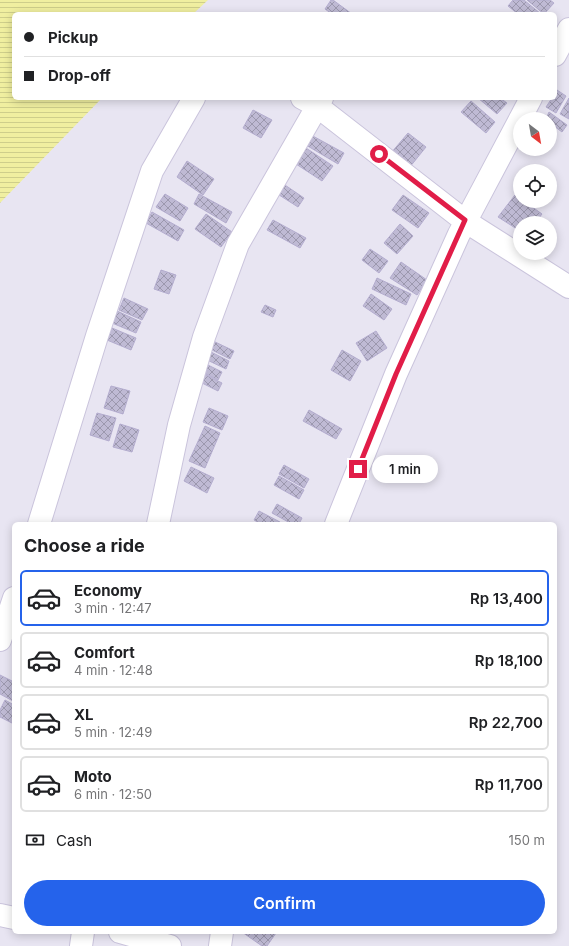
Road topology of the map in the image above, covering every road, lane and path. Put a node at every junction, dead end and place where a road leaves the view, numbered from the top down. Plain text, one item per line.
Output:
1 (569, 29) edge
2 (557, 51) edge
3 (193, 100) edge
4 (531, 100) edge
5 (313, 101) edge
6 (524, 112) edge
7 (513, 132) edge
8 (465, 220) junction
9 (569, 286) edge
10 (40, 522) edge
11 (158, 522) edge
12 (337, 522) edge
13 (12, 604) edge
14 (0, 640) edge
15 (0, 915) edge
16 (12, 918) edge
17 (127, 934) edge
18 (222, 934) edge
19 (170, 946) edge
20 (220, 946) edge

1 - 2 street
3 - 10 street
4 - 6 street
5 - 8 street
5 - 11 street
7 - 8 street
8 - 9 street
8 - 12 street
13 - 14 street
15 - 16 street
17 - 19 street
18 - 20 street

